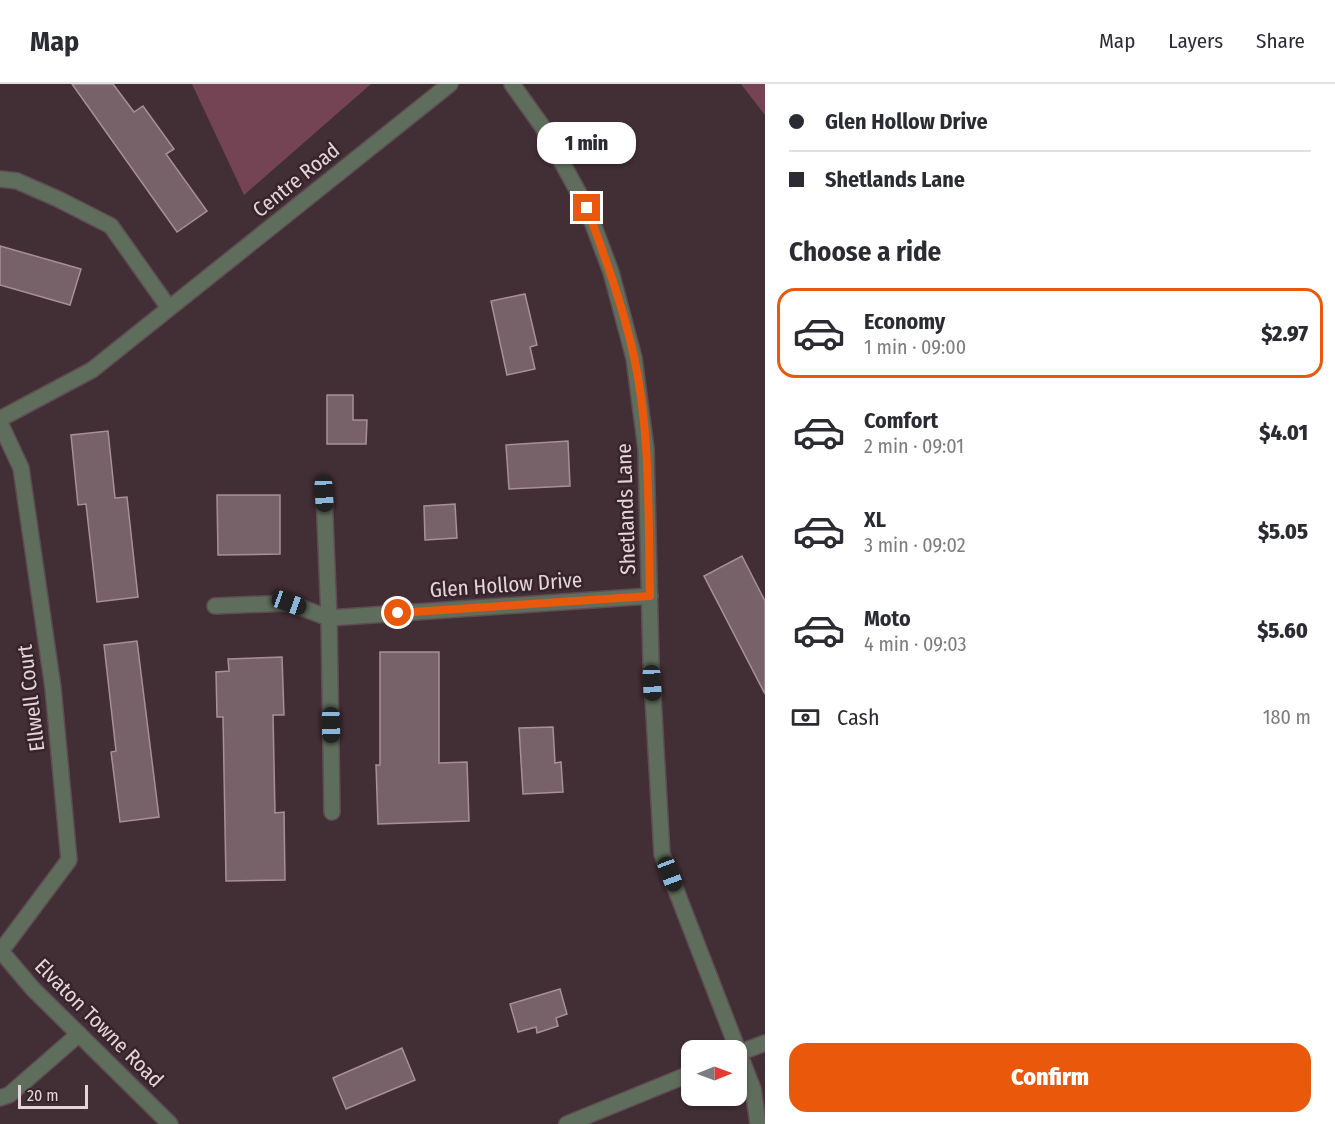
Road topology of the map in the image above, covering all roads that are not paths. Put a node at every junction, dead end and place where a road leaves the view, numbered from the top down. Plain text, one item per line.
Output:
1 (450, 84) edge
2 (512, 84) edge
3 (0, 179) edge
4 (169, 308) junction
5 (0, 419) edge
6 (0, 423) edge
7 (324, 494) dead end
8 (650, 596) junction
9 (215, 606) dead end
10 (329, 618) junction
11 (332, 812) dead end
12 (0, 951) edge
13 (79, 1034) junction
14 (733, 1040) edge
15 (765, 1043) edge
16 (747, 1050) edge
17 (747, 1075) edge
18 (681, 1077) edge
19 (0, 1098) edge
20 (170, 1124) edge
21 (567, 1124) edge
22 (758, 1124) edge

1 - 4 street, Centre Road
2 - 8 street, Shetlands Lane
3 - 4 street
4 - 5 street, Centre Road
6 - 12 street, Ellwell Court
7 - 10 street
8 - 10 street, Glen Hollow Drive
8 - 14 street, Shetlands Lane
9 - 10 street
10 - 11 street
12 - 13 street, Elvaton Towne Road
13 - 19 street
13 - 20 street, Elvaton Towne Road
15 - 16 street
17 - 22 street, Shetlands Lane
18 - 21 street

